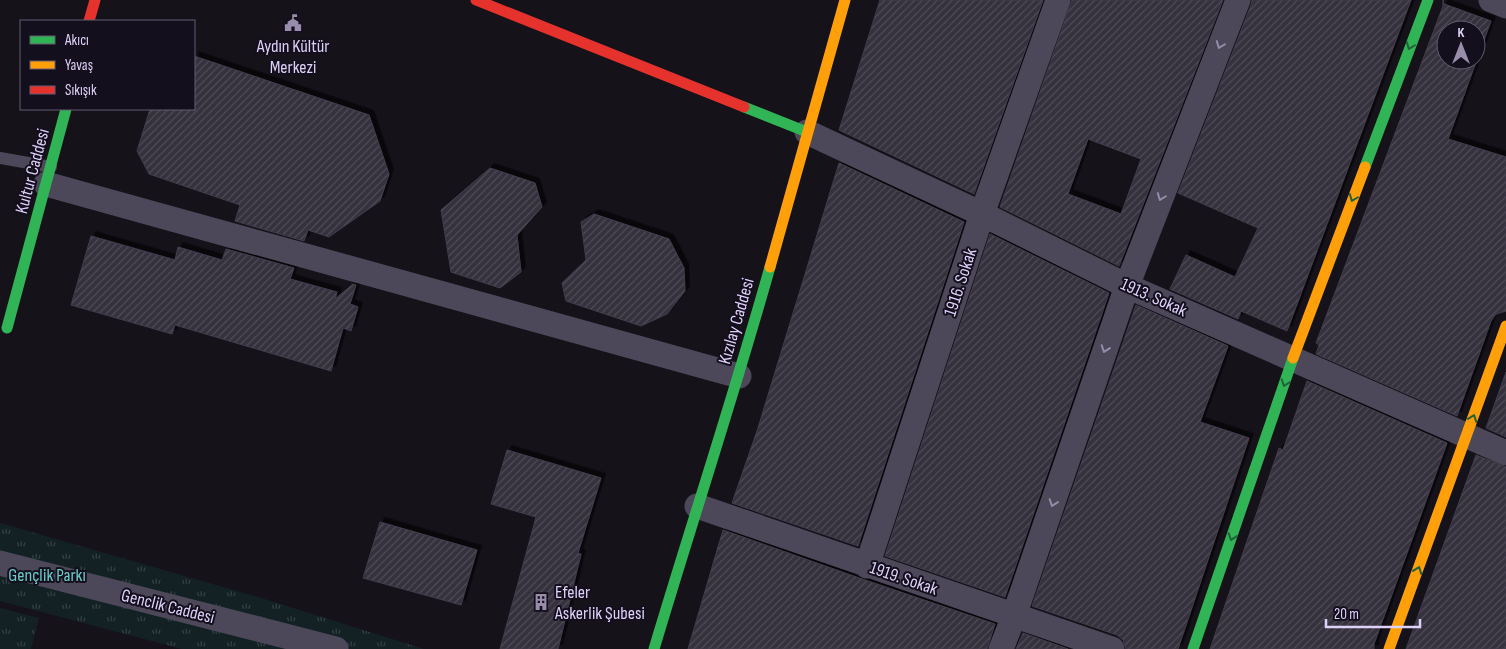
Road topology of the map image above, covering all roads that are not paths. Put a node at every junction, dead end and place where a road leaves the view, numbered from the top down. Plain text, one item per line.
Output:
1 (95, 0) edge
2 (476, 0) edge
3 (845, 0) edge
4 (1058, 0) edge
5 (1238, 0) edge
6 (1428, 0) edge
7 (1491, 0) edge
8 (1506, 6) edge
9 (90, 20) edge
10 (66, 110) edge
11 (806, 132) junction
12 (0, 158) edge
13 (49, 175) junction
14 (982, 214) junction
15 (1127, 286) junction
16 (1506, 326) edge
17 (7, 328) dead end
18 (1293, 359) junction
19 (739, 376) junction
20 (1467, 436) junction
21 (1506, 453) edge
22 (697, 506) junction
23 (0, 563) edge
24 (867, 566) junction
25 (1014, 616) junction
26 (336, 649) edge
27 (654, 649) edge
28 (1001, 649) edge
29 (1112, 649) edge
30 (1193, 649) edge
31 (1389, 649) edge

1 - 9 street
2 - 11 street
3 - 11 street, Kızılay Caddesi
4 - 14 street, 1916. Sokak
5 -> 15 street
6 -> 18 street
7 - 8 street
10 - 13 street, Kultur Caddesi
11 - 14 street, 1913. Sokak
11 - 19 street, Kızılay Caddesi
12 - 13 lane
13 - 17 street, Kultur Caddesi
13 - 19 street
14 - 15 street, 1913. Sokak
14 - 24 street, 1916. Sokak
15 - 18 street, 1913. Sokak
15 -> 25 street
20 -> 16 street
18 - 20 street, 1913. Sokak
18 -> 30 street
19 - 22 street, Kızılay Caddesi
20 - 21 street, 1913. Sokak
31 -> 20 street
22 - 24 street, 1919. Sokak
22 - 27 street, Kızılay Caddesi
23 - 26 street, Genclik Caddesi
24 - 25 street, 1919. Sokak
25 - 28 street
25 - 29 street, 1919. Sokak

